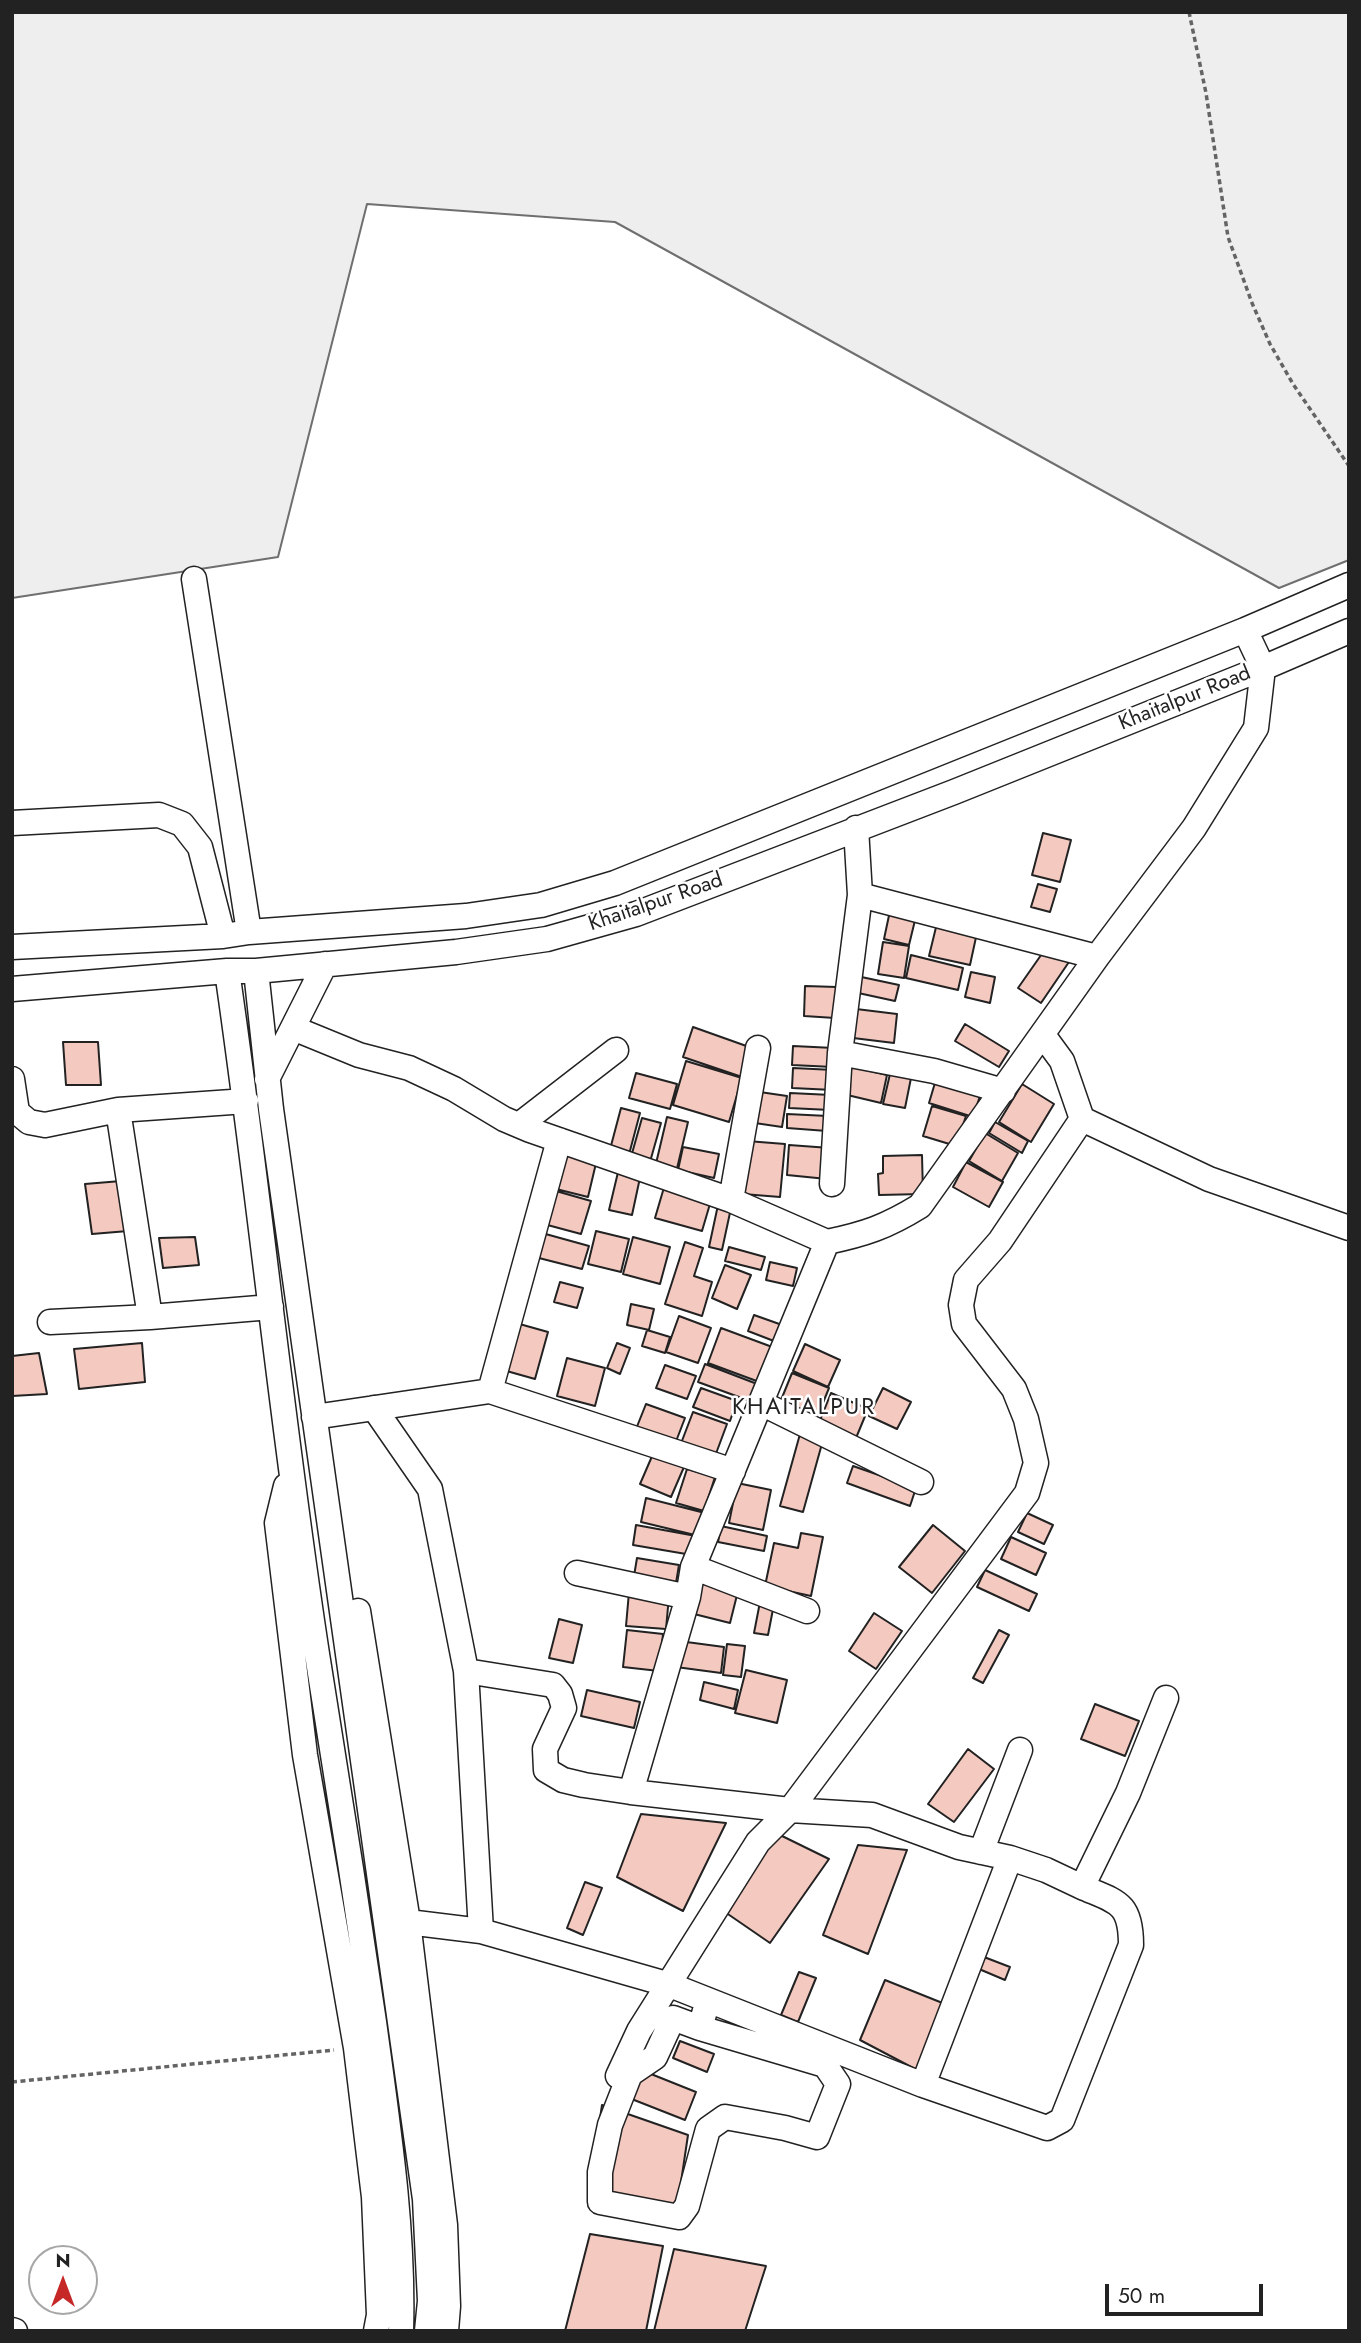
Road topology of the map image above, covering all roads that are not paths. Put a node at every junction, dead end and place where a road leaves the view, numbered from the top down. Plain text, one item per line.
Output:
1 (194, 579) dead end
2 (1349, 585) edge
3 (1245, 630) junction
4 (1349, 631) edge
5 (1263, 668) junction
6 (12, 823) edge
7 (856, 828) junction
8 (860, 895) junction
9 (249, 932) junction
10 (223, 936) junction
11 (12, 947) edge
12 (1097, 957) junction
13 (325, 964) junction
14 (227, 971) junction
15 (256, 971) junction
16 (12, 989) edge
17 (293, 1028) junction
18 (1043, 1035) junction
19 (758, 1048) dead end
20 (616, 1050) dead end
21 (840, 1053) junction
22 (12, 1079) edge
23 (267, 1079) junction
24 (1003, 1091) junction
25 (246, 1101) junction
26 (118, 1110) junction
27 (1082, 1119) junction
28 (519, 1125) junction
29 (559, 1140) junction
30 (832, 1184) dead end
31 (731, 1200) junction
32 (1349, 1228) edge
33 (827, 1242) junction
34 (271, 1307) junction
35 (150, 1317) junction
36 (50, 1322) dead end
37 (489, 1391) junction
38 (761, 1403) junction
39 (374, 1408) junction
40 (314, 1417) junction
41 (290, 1467) junction
42 (733, 1471) junction
43 (921, 1482) dead end
44 (693, 1567) junction
45 (577, 1573) dead end
46 (688, 1597) junction
47 (807, 1611) dead end
48 (466, 1671) junction
49 (1166, 1698) dead end
50 (1020, 1750) dead end
51 (631, 1793) junction
52 (790, 1810) junction
53 (981, 1852) junction
54 (1010, 1858) junction
55 (1082, 1887) junction
56 (408, 1922) junction
57 (481, 1931) junction
58 (670, 1985) junction
59 (708, 2000) junction
60 (700, 2028) junction
61 (618, 2076) dead end
62 (923, 2085) junction
63 (376, 2331) edge
64 (401, 2331) edge
65 (427, 2331) edge
66 (446, 2331) edge

1 - 9 street
2 - 3 street, Khaitalpur Road
3 - 5 street
3 - 9 street, Khaitalpur Road
4 - 5 street, Khaitalpur Road
5 - 7 street, Khaitalpur Road
5 - 12 street
6 - 10 street
7 - 8 street
7 - 13 street, Khaitalpur Road
8 - 12 street
8 - 21 street
9 - 10 street, Khaitalpur Road
10 - 11 street, Khaitalpur Road
12 - 18 street
13 - 15 street, Khaitalpur Road
13 - 17 street
14 - 15 street, Khaitalpur Road
14 - 16 street, Khaitalpur Road
14 - 25 street
15 - 23 street
17 - 23 street
17 - 28 street
18 - 24 street
18 - 27 street
19 - 31 street
20 - 28 street
21 - 24 street
21 - 30 street
22 - 26 street
23 - 40 street
24 - 33 street
25 - 26 street
25 - 34 street
26 - 35 street
27 - 32 street
27 - 52 street
28 - 29 street
29 - 31 street
29 - 37 street
31 - 33 street
33 - 38 street
34 - 35 street
34 - 41 street
35 - 36 street
37 - 39 street
37 - 42 street
38 - 42 street
38 - 43 street
39 - 40 street
39 - 48 street
40 - 56 street
40 - 65 street
41 - 63 street
41 - 64 street
42 - 44 street
44 - 46 street
44 - 47 street
45 - 46 street
46 - 51 street
48 - 51 street
48 - 57 street
49 - 55 street
50 - 53 street
51 - 52 street
52 - 53 street
52 - 58 street
53 - 54 street
54 - 55 street
54 - 62 street
55 - 62 street
56 - 57 street
56 - 66 street
57 - 58 street
58 - 59 street
58 - 61 street
59 - 60 street
59 - 62 street
60 - 60 street

